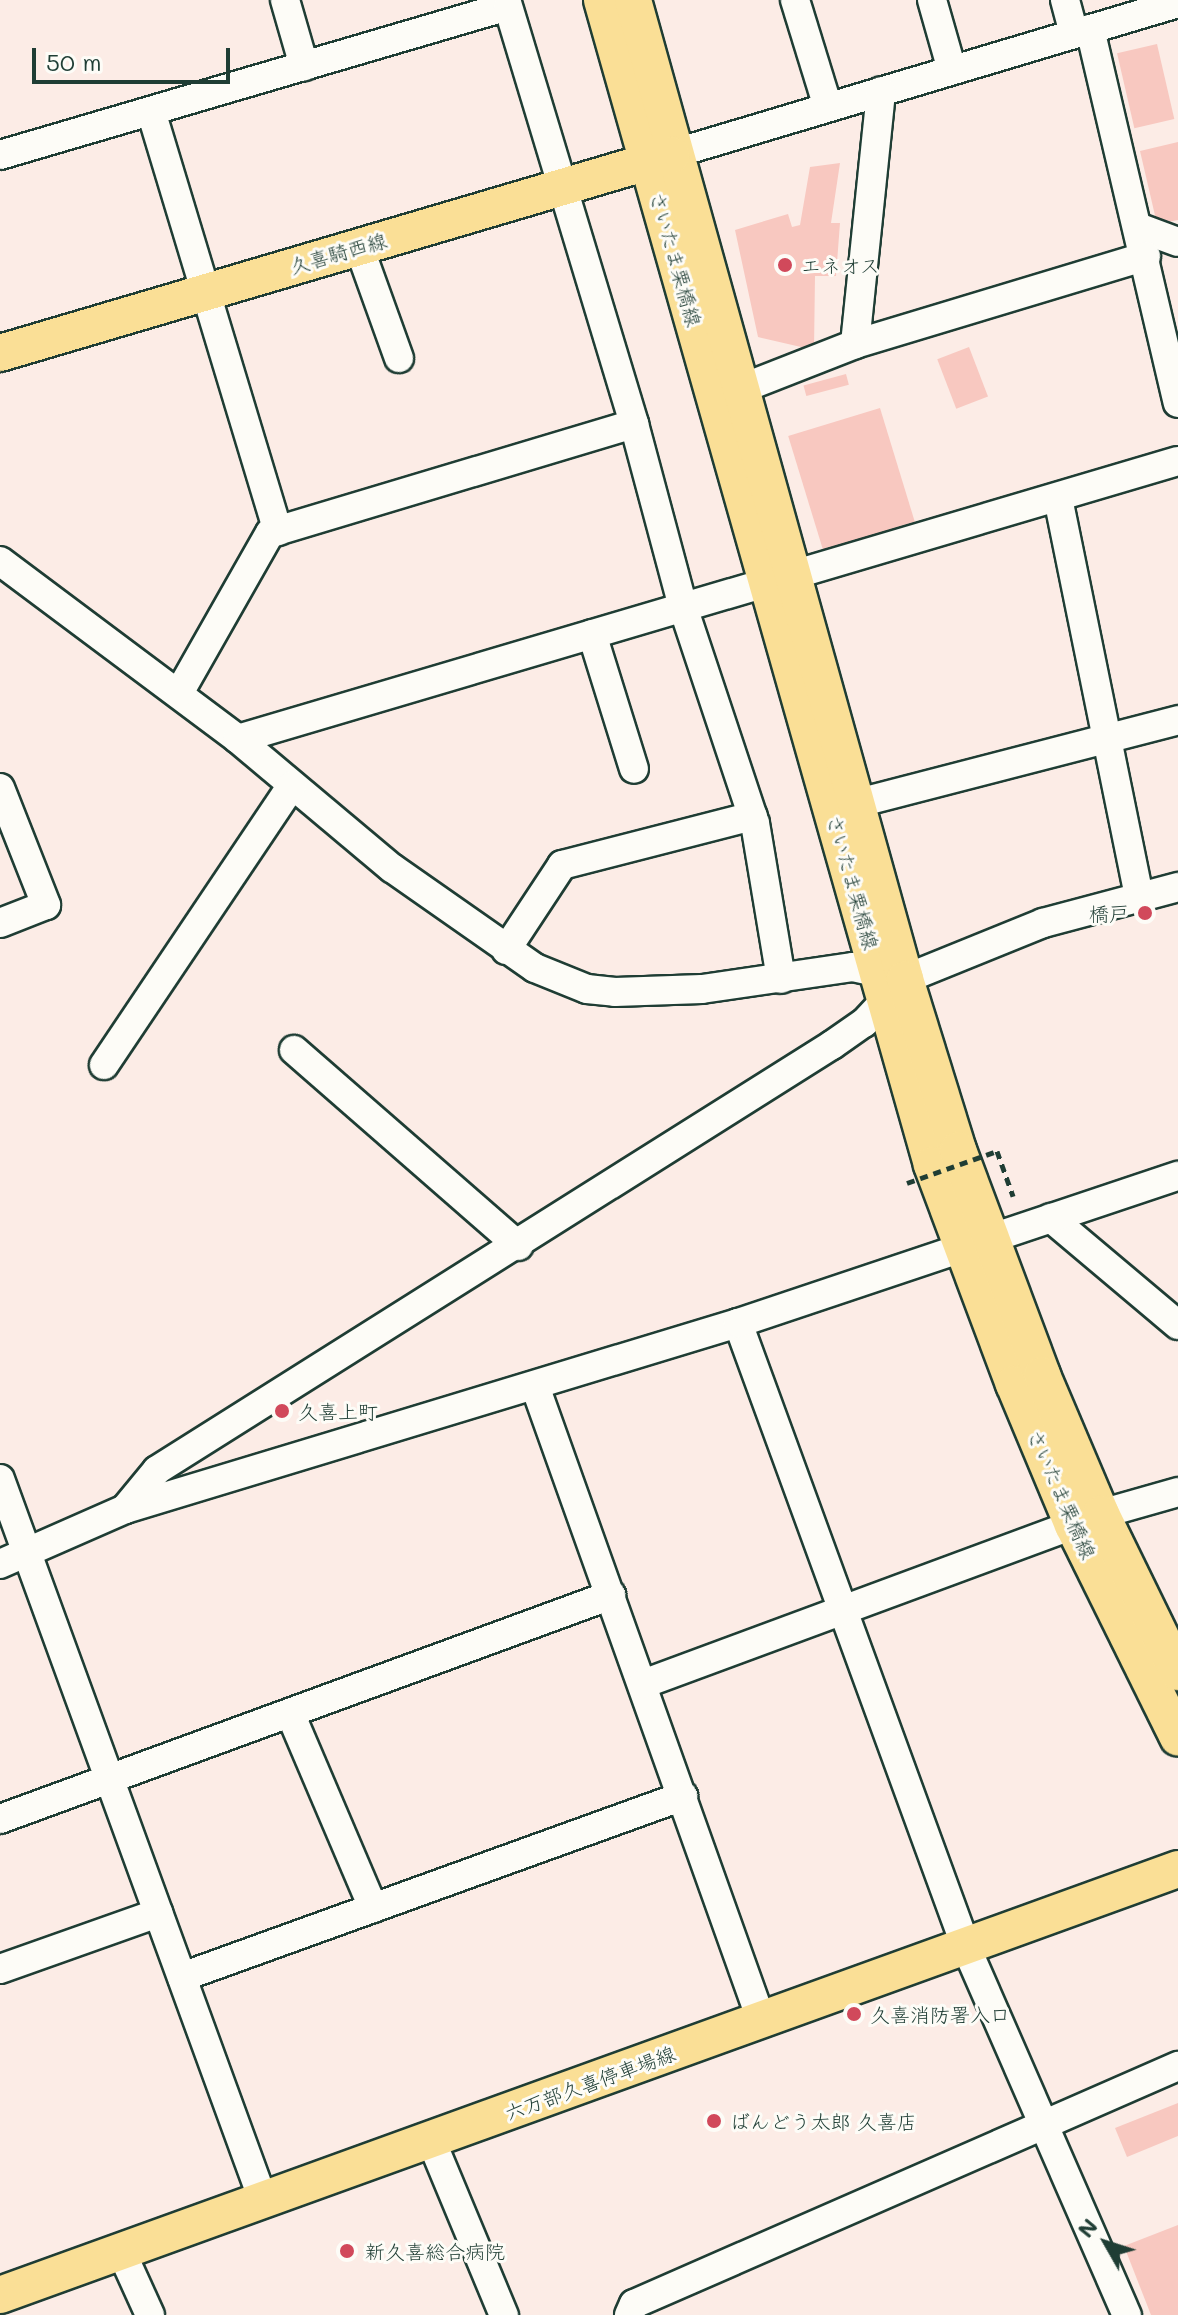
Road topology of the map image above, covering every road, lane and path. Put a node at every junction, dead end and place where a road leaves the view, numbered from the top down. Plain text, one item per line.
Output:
1 (285, 0) edge
2 (602, 0) edge
3 (633, 0) edge
4 (795, 0) edge
5 (932, 0) edge
6 (1065, 0) edge
7 (1178, 3) edge
8 (1082, 32) junction
9 (304, 66) junction
10 (952, 70) junction
11 (881, 91) junction
12 (828, 107) junction
13 (151, 111) junction
14 (0, 155) edge
15 (662, 158) junction
16 (559, 189) junction
17 (1140, 228) junction
18 (1178, 242) edge
19 (359, 247) junction
20 (1146, 256) junction
21 (206, 292) junction
22 (855, 344) junction
23 (0, 353) edge
24 (399, 358) dead end
25 (743, 388) junction
26 (1178, 403) edge
27 (634, 424) junction
28 (1178, 461) edge
29 (1058, 498) junction
30 (278, 531) junction
31 (0, 561) edge
32 (782, 580) junction
33 (683, 607) junction
34 (592, 634) junction
35 (179, 693) junction
36 (1178, 720) edge
37 (238, 739) junction
38 (1104, 739) junction
39 (634, 769) dead end
40 (292, 785) junction
41 (0, 788) edge
42 (858, 803) junction
43 (753, 816) junction
44 (1178, 887) edge
45 (1139, 897) junction
46 (0, 923) edge
47 (506, 950) junction
48 (781, 979) junction
49 (890, 985) junction
50 (294, 1050) dead end
51 (104, 1065) dead end
52 (1178, 1176) edge
53 (907, 1183) dead end
54 (1013, 1196) dead end
55 (1051, 1218) junction
56 (975, 1242) junction
57 (519, 1246) junction
58 (738, 1323) junction
59 (1178, 1325) edge
60 (535, 1386) junction
61 (0, 1479) edge
62 (1178, 1492) edge
63 (125, 1509) junction
64 (1087, 1520) junction
65 (25, 1549) junction
66 (0, 1564) edge
67 (611, 1595) junction
68 (843, 1610) junction
69 (1178, 1672) edge
70 (643, 1684) junction
71 (290, 1713) junction
72 (1178, 1737) edge
73 (110, 1780) junction
74 (683, 1796) junction
75 (0, 1819) edge
76 (1178, 1869) edge
77 (373, 1908) junction
78 (158, 1913) junction
79 (966, 1947) junction
80 (0, 1969) edge
81 (182, 1977) junction
82 (762, 2022) junction
83 (1178, 2066) edge
84 (1042, 2126) junction
85 (431, 2140) junction
86 (263, 2200) junction
87 (121, 2251) junction
88 (0, 2295) edge
89 (150, 2315) edge
90 (504, 2315) edge
91 (629, 2315) edge
92 (1127, 2315) edge

1 - 9 street
2 - 15 main road, さいたま栗橋線
3 - 15 main road, さいたま栗橋線
4 - 12 street
5 - 10 street
6 - 8 street
7 - 8 street
8 - 10 street
8 - 17 street
9 - 13 street
9 - 16 street
10 - 11 street
11 - 12 street
11 - 22 street
12 - 15 street
13 - 14 street
13 - 21 street
15 - 16 main road, 久喜騎西線
15 - 25 main road, さいたま栗橋線
15 - 32 main road, さいたま栗橋線
16 - 19 main road, 久喜騎西線
16 - 27 street
17 - 18 street
17 - 20 street
19 - 21 main road, 久喜騎西線
19 - 24 street
20 - 22 street
20 - 26 street
21 - 23 main road, 久喜騎西線
21 - 30 street
22 - 25 street
25 - 32 main road, さいたま栗橋線
27 - 30 street
27 - 33 street
28 - 29 street
29 - 32 street
29 - 38 street
30 - 35 street
31 - 35 street
32 - 33 street
32 - 42 main road, さいたま栗橋線
32 - 49 main road, さいたま栗橋線
33 - 34 street
33 - 43 street
34 - 37 street
34 - 39 street
35 - 37 street
36 - 38 street
37 - 40 street
38 - 42 street
38 - 45 street
40 - 47 street
40 - 51 street
41 - 46 street
42 - 49 main road, さいたま栗橋線
43 - 47 street
43 - 48 street
44 - 45 street
45 - 49 street
47 - 48 street
48 - 49 street
49 - 56 main road, さいたま栗橋線
49 - 57 street
50 - 57 street
52 - 55 street
53 - 54 path, bridge
55 - 56 street
55 - 59 street
56 - 58 street
56 - 64 main road, さいたま栗橋線
57 - 63 street
58 - 60 street
58 - 68 street
60 - 63 street
60 - 67 street
61 - 65 street
62 - 64 street
63 - 65 street
64 - 68 street
64 - 69 main road, さいたま栗橋線
64 - 72 main road, さいたま栗橋線
65 - 66 street
65 - 73 street
67 - 70 street
67 - 71 street
68 - 70 street
68 - 79 street
70 - 74 street
71 - 73 street
71 - 77 street
73 - 75 street
73 - 78 street
74 - 77 street
74 - 82 street
76 - 79 main road, 六万部久喜停車場線
77 - 81 street
78 - 80 street
78 - 81 street
79 - 82 main road, 六万部久喜停車場線
79 - 84 street
81 - 86 street
82 - 85 main road, 六万部久喜停車場線
83 - 84 street
84 - 91 street
84 - 92 street
85 - 86 main road, 六万部久喜停車場線
85 - 90 street
86 - 87 main road, 六万部久喜停車場線
87 - 88 main road, 六万部久喜停車場線
87 - 89 street

